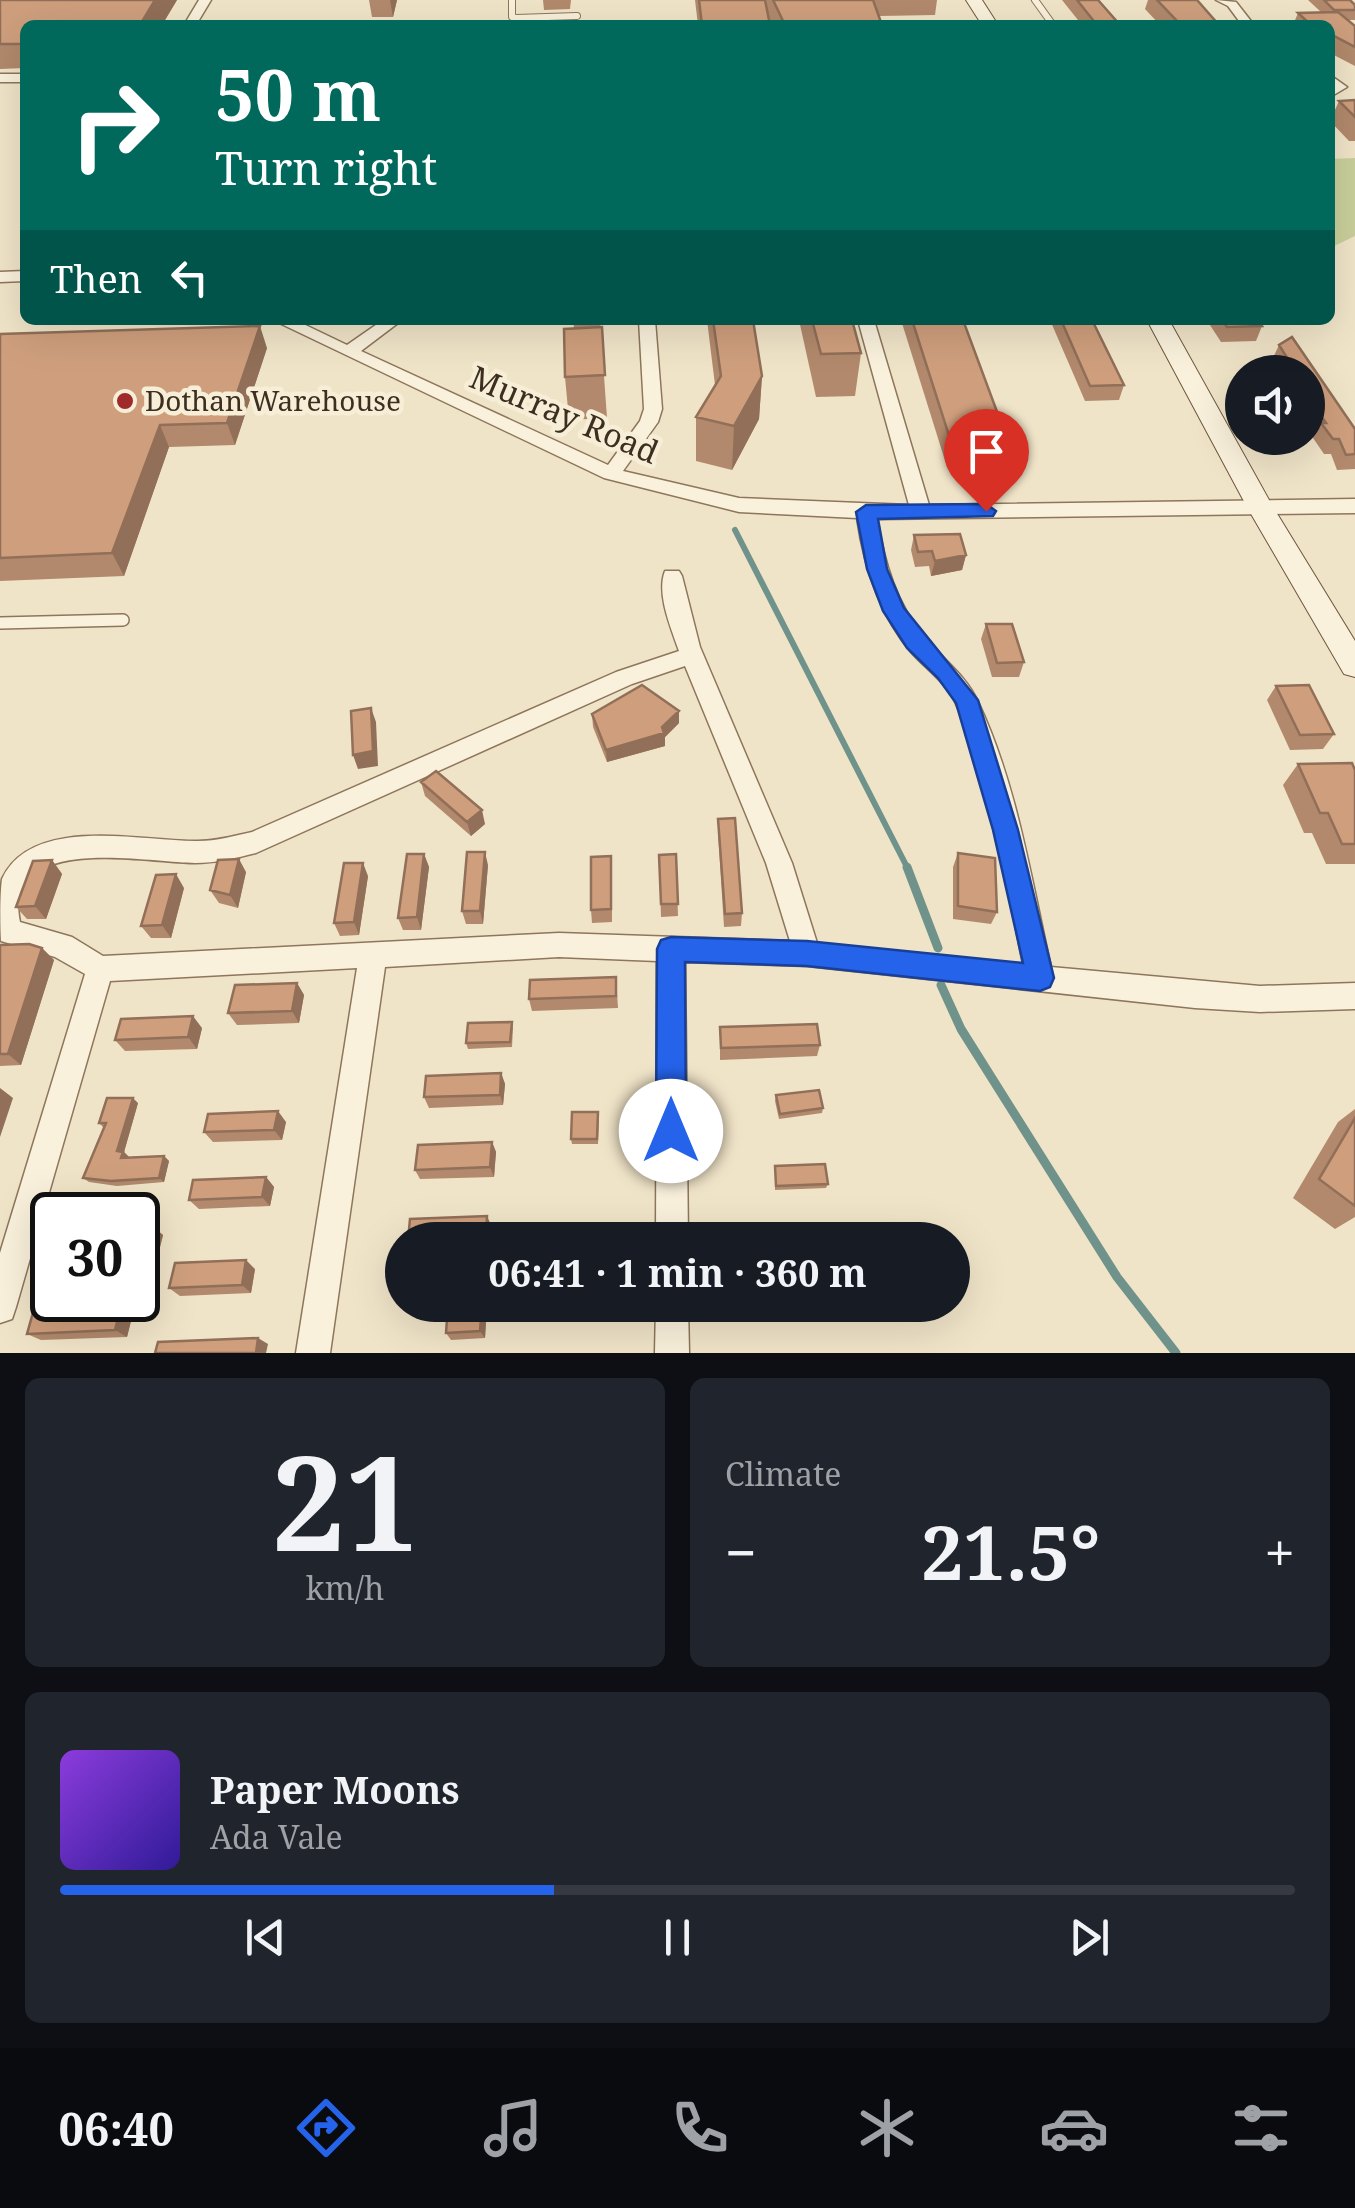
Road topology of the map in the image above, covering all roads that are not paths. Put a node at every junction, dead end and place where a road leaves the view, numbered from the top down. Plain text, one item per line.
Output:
1 (512, 0) edge
2 (578, 16) dead end
3 (291, 325) edge
4 (387, 325) edge
5 (647, 325) edge
6 (867, 325) edge
7 (1161, 325) edge
8 (348, 352) junction
9 (611, 474) junction
10 (1355, 506) edge
11 (1260, 507) junction
12 (920, 511) junction
13 (866, 512) junction
14 (672, 576) dead end
15 (123, 620) dead end
16 (0, 623) edge
17 (692, 656) junction
18 (1355, 666) edge
19 (671, 949) junction
20 (373, 954) junction
21 (807, 954) junction
22 (100, 969) junction
23 (1040, 978) junction
24 (1355, 996) edge
25 (672, 1222) edge
26 (0, 1307) edge
27 (672, 1322) edge
28 (312, 1353) edge
29 (672, 1353) edge

1 - 2 lane
3 - 8 street, Murray Road
4 - 8 street
5 - 9 street
6 - 12 street
7 - 11 street
8 - 9 street, Murray Road
9 - 13 street, Murray Road
10 - 11 street, Murray Road
11 - 12 street, Murray Road
11 - 18 street
12 - 13 street, Murray Road
13 - 23 street
14 - 17 street
15 - 16 lane
17 - 21 street
17 - 22 street
19 - 20 street
19 - 21 street
19 - 25 street
20 - 22 street
20 - 28 street
21 - 23 street
22 - 26 street
23 - 24 street
27 - 29 street

